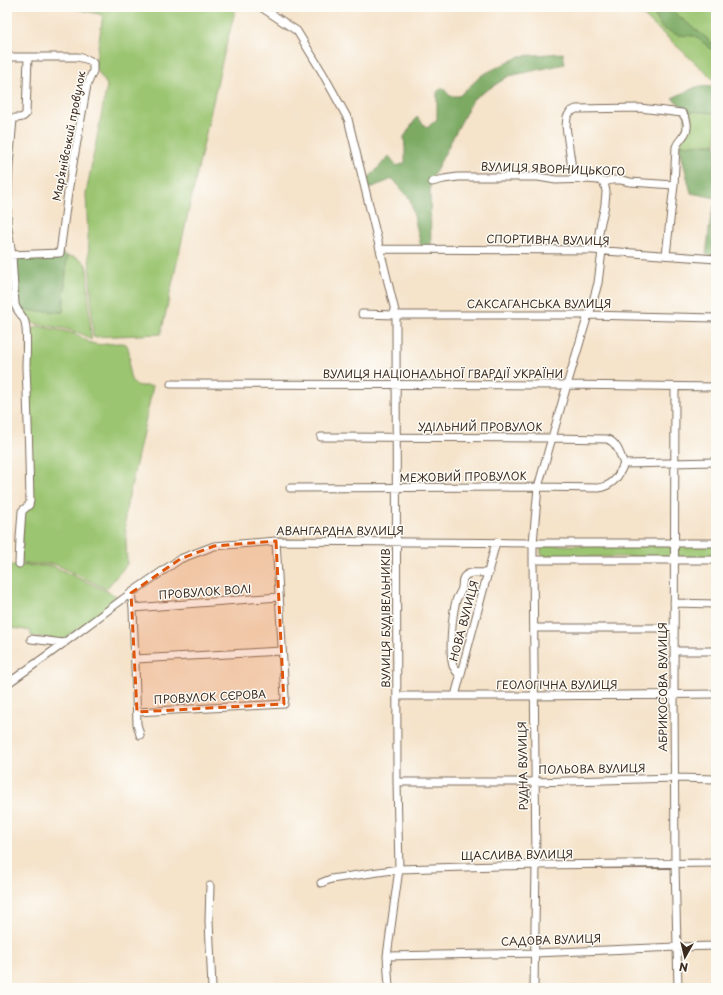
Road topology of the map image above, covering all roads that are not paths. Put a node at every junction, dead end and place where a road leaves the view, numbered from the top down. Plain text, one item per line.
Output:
1 (261, 7) edge
2 (28, 57) junction
3 (7, 58) edge
4 (8, 165) edge
5 (576, 179) junction
6 (432, 182) dead end
7 (604, 182) junction
8 (674, 184) junction
9 (380, 249) junction
10 (602, 251) junction
11 (9, 255) edge
12 (666, 255) junction
13 (716, 259) edge
14 (362, 314) dead end
15 (396, 315) junction
16 (588, 315) junction
17 (716, 318) edge
18 (171, 384) dead end
19 (397, 385) junction
20 (566, 385) junction
21 (675, 387) junction
22 (716, 387) edge
23 (321, 437) dead end
24 (396, 437) junction
25 (551, 438) junction
26 (716, 462) edge
27 (675, 463) junction
28 (624, 464) junction
29 (538, 487) junction
30 (290, 488) dead end
31 (397, 488) junction
32 (276, 541) junction
33 (397, 542) junction
34 (496, 542) junction
35 (533, 543) junction
36 (674, 543) junction
37 (716, 543) edge
38 (533, 560) junction
39 (674, 560) junction
40 (716, 560) edge
41 (19, 564) dead end
42 (489, 573) junction
43 (131, 593) junction
44 (279, 597) junction
45 (674, 603) junction
46 (716, 604) edge
47 (133, 608) junction
48 (534, 628) junction
49 (674, 628) junction
50 (31, 639) dead end
51 (64, 643) junction
52 (282, 650) junction
53 (674, 651) junction
54 (716, 651) edge
55 (135, 659) junction
56 (460, 676) junction
57 (7, 684) edge
58 (716, 694) edge
59 (674, 695) junction
60 (397, 696) junction
61 (455, 696) junction
62 (534, 696) junction
63 (137, 712) junction
64 (140, 735) dead end
65 (675, 778) junction
66 (716, 779) edge
67 (397, 782) junction
68 (534, 782) junction
69 (716, 863) edge
70 (675, 864) junction
71 (536, 865) junction
72 (399, 869) junction
73 (321, 883) dead end
74 (210, 886) dead end
75 (716, 946) edge
76 (677, 947) junction
77 (535, 952) junction
78 (387, 956) junction
79 (212, 988) edge
80 (389, 988) edge
81 (534, 988) edge
82 (678, 988) edge

1 - 9 street, ВУЛИЦЯ БУДІВЕЛЬНИКІВ
2 - 3 street, Марʼянівський провулок
2 - 4 street
2 - 11 street, Марʼянівський провулок
4 - 11 street
5 - 6 street, ВУЛИЦЯ ЯВОРНИЦЬКОГО
5 - 7 street, ВУЛИЦЯ ЯВОРНИЦЬКОГО
5 - 8 street
7 - 8 street, ВУЛИЦЯ ЯВОРНИЦЬКОГО
7 - 10 street, РУДНА ВУЛИЦЯ
8 - 12 street
9 - 10 street, СПОРТИВНА ВУЛИЦЯ
9 - 15 street, ВУЛИЦЯ БУДІВЕЛЬНИКІВ
10 - 12 street, СПОРТИВНА ВУЛИЦЯ
10 - 16 street, РУДНА ВУЛИЦЯ
11 - 41 street
12 - 13 street, СПОРТИВНА ВУЛИЦЯ
14 - 15 street, САКСАГАНСЬКА ВУЛИЦЯ
15 - 16 street, САКСАГАНСЬКА ВУЛИЦЯ
15 - 19 street, ВУЛИЦЯ БУДІВЕЛЬНИКІВ
16 - 17 street, САКСАГАНСЬКА ВУЛИЦЯ
16 - 20 street, РУДНА ВУЛИЦЯ
18 - 19 street, ВУЛИЦЯ НАЦІОНАЛЬНОЇ ГВАРДІЇ УКРАЇНИ
19 - 20 street, ВУЛИЦЯ НАЦІОНАЛЬНОЇ ГВАРДІЇ УКРАЇНИ
19 - 24 street, ВУЛИЦЯ БУДІВЕЛЬНИКІВ
20 - 21 street, ВУЛИЦЯ НАЦІОНАЛЬНОЇ ГВАРДІЇ УКРАЇНИ
20 - 25 street, РУДНА ВУЛИЦЯ
21 - 22 street, ВУЛИЦЯ НАЦІОНАЛЬНОЇ ГВАРДІЇ УКРАЇНИ
21 - 27 street, АБРИКОСОВА ВУЛИЦЯ
23 - 24 street, УДІЛЬНИЙ ПРОВУЛОК
24 - 25 street, УДІЛЬНИЙ ПРОВУЛОК
24 - 31 street, ВУЛИЦЯ БУДІВЕЛЬНИКІВ
25 - 28 street, УДІЛЬНИЙ ПРОВУЛОК
25 - 29 street, РУДНА ВУЛИЦЯ
26 - 27 street
27 - 28 street
27 - 36 street, АБРИКОСОВА ВУЛИЦЯ
28 - 29 street, МЕЖОВИЙ ПРОВУЛОК
29 - 31 street, МЕЖОВИЙ ПРОВУЛОК
29 - 35 street, РУДНА ВУЛИЦЯ
30 - 31 street, МЕЖОВИЙ ПРОВУЛОК
31 - 33 street, ВУЛИЦЯ БУДІВЕЛЬНИКІВ
32 - 33 street, АВАНГАРДНА ВУЛИЦЯ
32 - 43 street, АВАНГАРДНА ВУЛИЦЯ
32 - 44 street
33 - 34 street, АВАНГАРДНА ВУЛИЦЯ
33 - 60 street, ВУЛИЦЯ БУДІВЕЛЬНИКІВ
34 - 35 street, АВАНГАРДНА ВУЛИЦЯ
34 - 42 street, НОВА ВУЛИЦЯ
35 - 36 street, АВАНГАРДНА ВУЛИЦЯ
35 - 38 street, РУДНА ВУЛИЦЯ
36 - 37 street, АВАНГАРДНА ВУЛИЦЯ
36 - 39 street, АБРИКОСОВА ВУЛИЦЯ
38 - 39 street
38 - 48 street, РУДНА ВУЛИЦЯ
39 - 40 street
39 - 45 street, АБРИКОСОВА ВУЛИЦЯ
42 - 56 street, НОВА ВУЛИЦЯ
42 - 56 street, НОВА ВУЛИЦЯ
43 - 47 street
43 - 51 street, АВАНГАРДНА ВУЛИЦЯ
44 - 47 street, ПРОВУЛОК ВОЛІ
44 - 52 street
45 - 46 street
45 - 49 street, АБРИКОСОВА ВУЛИЦЯ
47 - 55 street
48 - 49 street
48 - 62 street, РУДНА ВУЛИЦЯ
49 - 53 street, АБРИКОСОВА ВУЛИЦЯ
50 - 51 street
51 - 57 street, АВАНГАРДНА ВУЛИЦЯ
52 - 55 street
52 - 63 street, ПРОВУЛОК СЄРОВА
53 - 54 street
53 - 59 street, АБРИКОСОВА ВУЛИЦЯ
55 - 63 street
56 - 61 street, НОВА ВУЛИЦЯ
58 - 59 street, ГЕОЛОГІЧНА ВУЛИЦЯ
59 - 62 street, ГЕОЛОГІЧНА ВУЛИЦЯ
59 - 65 street, АБРИКОСОВА ВУЛИЦЯ
60 - 61 street, ГЕОЛОГІЧНА ВУЛИЦЯ
60 - 67 street, ВУЛИЦЯ БУДІВЕЛЬНИКІВ
61 - 62 street, ГЕОЛОГІЧНА ВУЛИЦЯ
62 - 68 street, РУДНА ВУЛИЦЯ
63 - 64 street
65 - 66 street, ПОЛЬОВА ВУЛИЦЯ
65 - 68 street, ПОЛЬОВА ВУЛИЦЯ
65 - 70 street, АБРИКОСОВА ВУЛИЦЯ
67 - 68 street, ПОЛЬОВА ВУЛИЦЯ
67 - 72 street, ВУЛИЦЯ БУДІВЕЛЬНИКІВ
68 - 71 street, РУДНА ВУЛИЦЯ
69 - 70 street, ЩАСЛИВА ВУЛИЦЯ
70 - 71 street, ЩАСЛИВА ВУЛИЦЯ
70 - 76 street, АБРИКОСОВА ВУЛИЦЯ
71 - 72 street, ЩАСЛИВА ВУЛИЦЯ
71 - 77 street, РУДНА ВУЛИЦЯ
72 - 73 street, ЩАСЛИВА ВУЛИЦЯ
72 - 78 street, ВУЛИЦЯ БУДІВЕЛЬНИКІВ
74 - 79 street
75 - 76 street, САДОВА ВУЛИЦЯ
76 - 77 street, САДОВА ВУЛИЦЯ
76 - 82 street, АБРИКОСОВА ВУЛИЦЯ
77 - 78 street, САДОВА ВУЛИЦЯ
77 - 81 street, РУДНА ВУЛИЦЯ
78 - 80 street, ВУЛИЦЯ БУДІВЕЛЬНИКІВ

